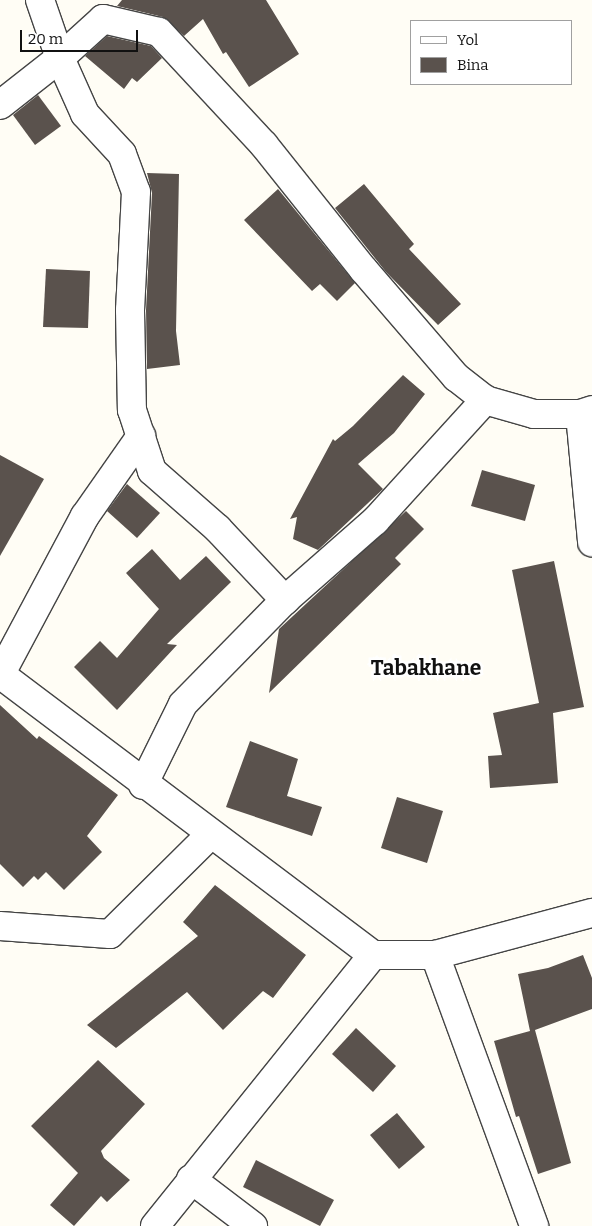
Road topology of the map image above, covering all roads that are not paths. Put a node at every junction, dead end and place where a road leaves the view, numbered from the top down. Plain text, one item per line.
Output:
1 (40, 0) edge
2 (60, 58) junction
3 (0, 105) edge
4 (485, 400) junction
5 (586, 412) edge
6 (141, 436) junction
7 (592, 542) edge
8 (285, 600) junction
9 (0, 674) edge
10 (143, 784) junction
11 (210, 835) junction
12 (592, 913) edge
13 (0, 926) edge
14 (373, 955) junction
15 (436, 955) junction
16 (191, 1179) junction
17 (155, 1226) edge
18 (253, 1226) edge
19 (534, 1226) edge

1 - 2 street
2 - 3 street
2 - 4 street
2 - 6 street
4 - 5 street
4 - 8 street
5 - 7 street
6 - 8 street
6 - 9 street
8 - 10 street
9 - 10 street
10 - 11 street
11 - 13 street
11 - 14 street
12 - 15 street
14 - 15 street
14 - 16 street
15 - 19 street
16 - 17 street
16 - 18 street

